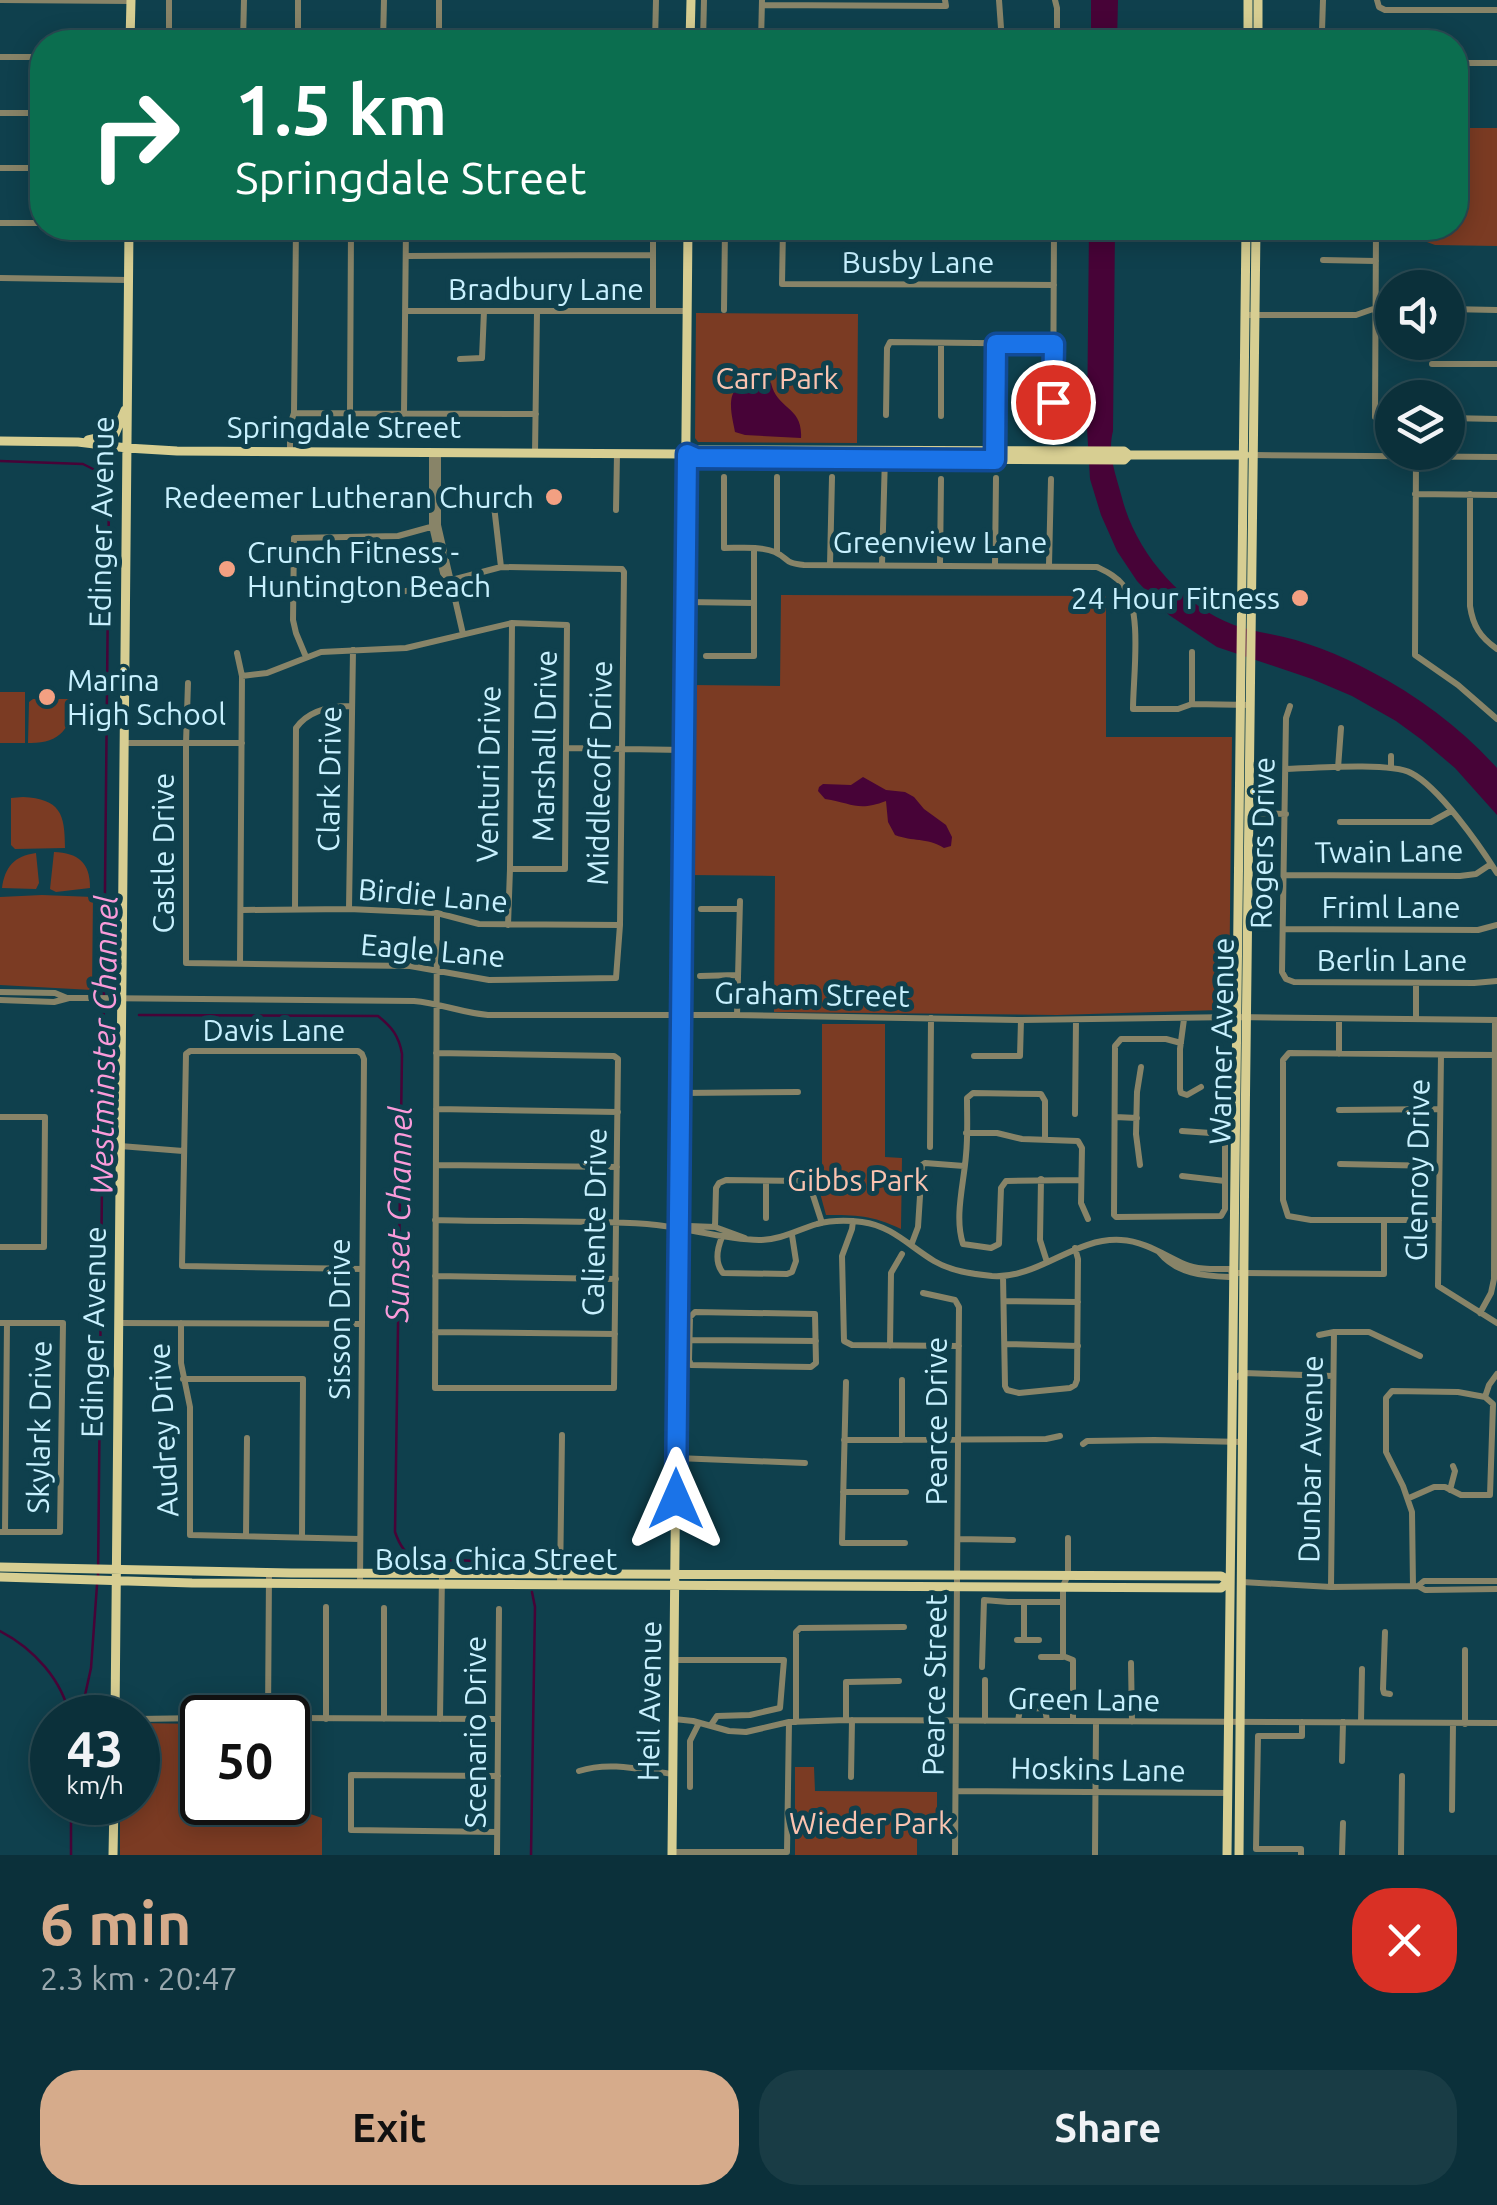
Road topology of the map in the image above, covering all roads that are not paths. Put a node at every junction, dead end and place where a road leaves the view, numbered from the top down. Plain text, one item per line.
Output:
1 (0, 0) edge
2 (131, 0) edge
3 (169, 0) edge
4 (244, 0) edge
5 (298, 0) edge
6 (384, 0) edge
7 (439, 0) edge
8 (656, 0) edge
9 (691, 0) edge
10 (704, 0) edge
11 (999, 0) edge
12 (1055, 0) edge
13 (1248, 0) edge
14 (1258, 0) edge
15 (1323, 0) edge
16 (49, 1) edge
17 (762, 2) edge
18 (818, 2) edge
19 (874, 3) edge
20 (945, 3) edge
21 (1378, 4) edge
22 (1497, 10) edge
23 (130, 30) edge
24 (169, 30) edge
25 (244, 30) edge
26 (298, 30) edge
27 (383, 30) edge
28 (439, 30) edge
29 (656, 30) edge
30 (690, 30) edge
31 (703, 30) edge
32 (762, 30) edge
33 (1001, 30) edge
34 (1057, 30) edge
35 (1252, 30) edge
36 (1254, 30) edge
37 (1322, 30) edge
38 (0, 57) edge
39 (30, 57) edge
40 (1468, 62) edge
41 (1497, 63) edge
42 (30, 112) edge
43 (0, 113) edge
44 (0, 168) edge
45 (30, 168) edge
46 (0, 222) edge
47 (30, 223) edge
48 (129, 240) edge
49 (296, 240) edge
50 (351, 240) edge
51 (406, 240) edge
52 (653, 240) edge
53 (688, 240) edge
54 (725, 240) edge
55 (783, 240) edge
56 (1054, 240) edge
57 (1247, 240) edge
58 (1255, 240) edge
59 (1376, 240) edge
60 (406, 256) junction
61 (653, 256) junction
62 (1323, 260) dead end
63 (1376, 260) junction
64 (1376, 270) edge
65 (0, 278) edge
66 (128, 280) junction
67 (1054, 285) junction
68 (1375, 308) edge
69 (1465, 309) edge
70 (724, 310) dead end
71 (1497, 310) edge
72 (405, 311) junction
73 (484, 311) junction
74 (653, 311) junction
75 (688, 311) junction
76 (537, 312) junction
77 (1250, 315) junction
78 (941, 342) junction
79 (996, 344) junction
80 (1054, 344) junction
81 (1244, 356) junction
82 (460, 359) dead end
83 (1432, 364) dead end
84 (1497, 364) edge
85 (1254, 394) junction
86 (128, 402) junction
87 (294, 413) junction
88 (350, 413) junction
89 (404, 414) junction
90 (536, 414) junction
91 (886, 416) dead end
92 (941, 416) dead end
93 (1465, 418) edge
94 (1497, 419) edge
95 (1053, 430) dead end
96 (0, 441) edge
97 (78, 442) junction
98 (127, 448) junction
99 (290, 452) junction
100 (435, 452) junction
101 (535, 453) junction
102 (617, 454) junction
103 (687, 454) junction
104 (885, 455) junction
105 (995, 455) junction
106 (1248, 455) junction
107 (1375, 457) edge
108 (1465, 457) edge
109 (1497, 457) edge
110 (1416, 470) edge
111 (724, 476) dead end
112 (778, 477) dead end
113 (832, 477) dead end
114 (996, 478) dead end
115 (940, 479) dead end
116 (1050, 479) dead end
117 (1415, 494) junction
118 (1470, 494) junction
119 (1497, 494) edge
120 (494, 496) dead end
121 (616, 510) dead end
122 (435, 526) junction
123 (754, 548) junction
124 (776, 552) junction
125 (830, 565) junction
126 (882, 565) junction
127 (940, 565) junction
128 (995, 565) junction
129 (1049, 565) junction
130 (500, 567) junction
131 (1247, 574) junction
132 (448, 580) junction
133 (293, 593) junction
134 (686, 602) junction
135 (754, 602) junction
136 (512, 623) junction
137 (1246, 628) junction
138 (462, 634) junction
139 (1497, 649) edge
140 (353, 650) junction
141 (1192, 652) dead end
142 (237, 653) dead end
143 (706, 656) dead end
144 (306, 657) junction
145 (242, 676) junction
146 (188, 682) dead end
147 (1192, 704) junction
148 (1245, 705) junction
149 (351, 706) junction
150 (1290, 706) dead end
151 (1497, 719) edge
152 (1340, 728) dead end
153 (124, 743) junction
154 (186, 743) junction
155 (242, 743) junction
156 (566, 748) junction
157 (621, 749) junction
158 (683, 750) junction
159 (1391, 756) dead end
160 (1286, 768) junction
161 (1338, 768) junction
162 (1391, 768) junction
163 (1452, 811) junction
164 (1238, 812) junction
165 (1250, 813) junction
166 (1286, 814) junction
167 (1340, 822) dead end
168 (1492, 864) junction
169 (510, 869) junction
170 (1497, 873) edge
171 (1285, 875) junction
172 (295, 909) junction
173 (701, 909) dead end
174 (242, 910) junction
175 (349, 910) junction
176 (437, 912) junction
177 (508, 925) junction
178 (620, 925) junction
179 (1497, 926) edge
180 (1284, 929) junction
181 (186, 963) joint
182 (240, 964) junction
183 (436, 969) junction
184 (736, 975) junction
185 (700, 976) dead end
186 (616, 978) joint
187 (1286, 979) joint
188 (1497, 981) edge
189 (1416, 983) junction
190 (0, 992) edge
191 (68, 998) junction
192 (117, 998) junction
193 (0, 1000) edge
194 (436, 1005) junction
195 (680, 1015) junction
196 (736, 1015) junction
197 (1241, 1017) junction
198 (932, 1018) junction
199 (1416, 1018) junction
200 (1184, 1019) junction
201 (1339, 1019) junction
202 (1021, 1020) junction
203 (1076, 1020) junction
204 (1496, 1020) edge
205 (1182, 1043) junction
206 (436, 1053) junction
207 (362, 1054) joint
208 (1339, 1054) junction
209 (1440, 1055) junction
210 (1495, 1055) edge
211 (974, 1056) dead end
212 (1141, 1067) dead end
213 (1202, 1088) dead end
214 (798, 1092) dead end
215 (680, 1094) junction
216 (436, 1109) junction
217 (1440, 1109) junction
218 (1339, 1110) dead end
219 (618, 1112) junction
220 (1075, 1114) dead end
221 (0, 1116) edge
222 (1114, 1118) junction
223 (1137, 1118) junction
224 (1182, 1131) dead end
225 (966, 1133) junction
226 (1235, 1135) junction
227 (1044, 1140) junction
228 (120, 1146) junction
229 (930, 1148) dead end
230 (184, 1151) junction
231 (1340, 1164) dead end
232 (436, 1165) junction
233 (964, 1166) junction
234 (1140, 1166) dead end
235 (1439, 1166) junction
236 (617, 1167) junction
237 (1182, 1176) dead end
238 (1041, 1180) junction
239 (1081, 1180) junction
240 (766, 1181) junction
241 (1225, 1182) junction
242 (766, 1218) dead end
243 (436, 1220) junction
244 (1088, 1220) dead end
245 (1384, 1220) junction
246 (1438, 1220) junction
247 (853, 1221) junction
248 (616, 1223) junction
249 (822, 1223) junction
250 (678, 1227) junction
251 (715, 1227) junction
252 (792, 1235) junction
253 (722, 1237) junction
254 (747, 1239) junction
255 (912, 1244) junction
256 (0, 1247) edge
257 (1075, 1248) junction
258 (902, 1254) dead end
259 (1048, 1262) junction
260 (362, 1269) junction
261 (1238, 1273) junction
262 (435, 1276) junction
263 (1004, 1276) junction
264 (616, 1279) junction
265 (924, 1293) dead end
266 (1005, 1301) junction
267 (1078, 1302) junction
268 (1480, 1313) junction
269 (4, 1323) edge
270 (118, 1323) junction
271 (181, 1323) junction
272 (1497, 1323) edge
273 (361, 1324) junction
274 (677, 1325) junction
275 (690, 1326) junction
276 (435, 1332) junction
277 (1334, 1332) junction
278 (615, 1334) junction
279 (1320, 1335) dead end
280 (690, 1340) junction
281 (816, 1340) junction
282 (1005, 1344) junction
283 (890, 1346) junction
284 (959, 1346) junction
285 (1078, 1346) junction
286 (1420, 1356) dead end
287 (1244, 1373) junction
288 (1497, 1374) edge
289 (1333, 1376) junction
290 (184, 1379) junction
291 (902, 1380) dead end
292 (1232, 1380) junction
293 (846, 1382) dead end
294 (1485, 1397) junction
295 (562, 1435) dead end
296 (1060, 1436) dead end
297 (247, 1438) dead end
298 (844, 1440) junction
299 (902, 1440) junction
300 (958, 1440) junction
301 (1238, 1442) junction
302 (1082, 1444) dead end
303 (676, 1458) junction
304 (804, 1463) dead end
305 (1453, 1466) dead end
306 (1450, 1490) junction
307 (843, 1492) junction
308 (906, 1492) dead end
309 (1408, 1498) junction
310 (2, 1532) edge
311 (246, 1536) junction
312 (302, 1537) junction
313 (360, 1538) junction
314 (1068, 1538) dead end
315 (958, 1540) junction
316 (1013, 1540) dead end
317 (905, 1543) dead end
318 (0, 1567) edge
319 (560, 1572) junction
320 (92, 1575) junction
321 (110, 1575) junction
322 (1068, 1575) junction
323 (0, 1578) edge
324 (269, 1578) junction
325 (360, 1578) junction
326 (442, 1579) junction
327 (675, 1580) junction
328 (958, 1581) junction
329 (1130, 1581) junction
330 (1229, 1581) junction
331 (1497, 1581) edge
332 (1242, 1582) junction
333 (560, 1584) junction
334 (1064, 1586) junction
335 (1416, 1586) junction
336 (1331, 1588) junction
337 (1497, 1589) edge
338 (1024, 1602) junction
339 (1063, 1602) junction
340 (326, 1607) dead end
341 (384, 1608) dead end
342 (498, 1609) dead end
343 (904, 1627) dead end
344 (1385, 1632) dead end
345 (1039, 1640) dead end
346 (1465, 1650) dead end
347 (1041, 1657) dead end
348 (1063, 1658) junction
349 (674, 1660) junction
350 (1131, 1663) dead end
351 (982, 1667) dead end
352 (1362, 1668) dead end
353 (985, 1680) dead end
354 (899, 1682) dead end
355 (1390, 1694) dead end
356 (114, 1695) edge
357 (268, 1695) edge
358 (310, 1718) edge
359 (326, 1718) junction
360 (384, 1719) junction
361 (440, 1719) junction
362 (498, 1719) junction
363 (674, 1719) junction
364 (849, 1720) junction
365 (956, 1720) junction
366 (985, 1720) junction
367 (1018, 1721) junction
368 (1047, 1721) junction
369 (699, 1722) junction
370 (793, 1722) junction
371 (1073, 1722) junction
372 (1096, 1722) junction
373 (1132, 1722) junction
374 (1228, 1722) junction
375 (1240, 1722) junction
376 (1302, 1722) junction
377 (1344, 1722) junction
378 (1361, 1722) junction
379 (1497, 1723) edge
380 (1453, 1724) junction
381 (1464, 1724) junction
382 (711, 1725) junction
383 (1342, 1761) dead end
384 (579, 1772) dead end
385 (673, 1774) junction
386 (498, 1776) junction
387 (1402, 1776) dead end
388 (850, 1777) dead end
389 (690, 1788) dead end
390 (956, 1791) junction
391 (1095, 1792) junction
392 (1227, 1793) junction
393 (1240, 1794) junction
394 (1452, 1810) dead end
395 (1342, 1823) dead end
396 (114, 1825) edge
397 (497, 1832) junction
398 (672, 1853) edge
399 (113, 1855) edge
400 (497, 1855) edge
401 (955, 1855) edge
402 (1095, 1855) edge
403 (1227, 1855) edge
404 (1239, 1855) edge
405 (1300, 1855) edge
406 (1342, 1855) edge
407 (1401, 1855) edge

1 - 16 street
2 - 16 street
2 - 23 main road
3 - 24 street
4 - 25 street
5 - 26 street
6 - 27 street
7 - 28 street
8 - 29 street
9 - 30 main road
10 - 31 street
11 - 33 street
12 - 34 street
13 - 35 main road
14 - 36 main road
15 - 37 street
17 - 18 street
17 - 32 street
18 - 19 street
19 - 20 street
21 - 22 street
38 - 39 street
40 - 41 street
42 - 43 street
44 - 45 street
46 - 47 street
48 - 66 main road, Edinger Avenue
49 - 87 street
50 - 88 street
51 - 60 street
52 - 61 street
53 - 75 main road, Heil Avenue
54 - 70 street
55 - 67 street, Busby Lane
56 - 67 street
57 - 77 main road, Warner Avenue
58 - 77 main road, Warner Avenue
59 - 63 street
60 - 61 street
60 - 72 street
61 - 74 street
62 - 63 street
63 - 64 street
65 - 66 street
66 - 86 main road, Edinger Avenue
67 - 80 street
68 - 77 street
69 - 71 street
72 - 73 street, Bradbury Lane
72 - 89 street
73 - 76 street, Bradbury Lane
73 - 82 street
74 - 75 street, Bradbury Lane
74 - 76 street, Bradbury Lane
75 - 103 main road, Heil Avenue
76 - 90 street
77 - 81 main road, Warner Avenue
77 - 85 main road, Warner Avenue
78 - 79 street
78 - 91 street
78 - 92 street
79 - 80 street
79 - 105 street
80 - 95 street
81 - 85 main road
81 - 106 main road, Warner Avenue
83 - 84 street
85 - 106 main road, Warner Avenue
86 - 97 main road
86 - 98 main road, Edinger Avenue
87 - 88 street
87 - 99 street
88 - 89 street
89 - 90 street
90 - 101 street
93 - 94 street
96 - 97 main road, Springdale Street
97 - 98 main road, Springdale Street
98 - 99 main road, Springdale Street
98 - 153 main road, Edinger Avenue
99 - 100 main road, Springdale Street
100 - 101 main road, Springdale Street
100 - 122 street
101 - 102 main road, Springdale Street
102 - 103 main road, Springdale Street
102 - 121 street
103 - 104 main road, Springdale Street
103 - 134 main road, Heil Avenue
104 - 105 main road, Springdale Street
104 - 126 street
105 - 106 main road, Springdale Street
106 - 107 street, Springdale Street
106 - 131 main road, Warner Avenue
108 - 109 street, Springdale Street
110 - 117 street
111 - 123 street, Greenview Lane
112 - 124 street
113 - 125 street
114 - 128 street
115 - 127 street
116 - 129 street
117 - 118 street
117 - 151 street
118 - 119 street
118 - 139 street
120 - 130 street
122 - 132 street
122 - 133 street
123 - 124 street, Greenview Lane
123 - 135 street
124 - 125 street, Greenview Lane
125 - 126 street, Greenview Lane
126 - 127 street, Greenview Lane
127 - 128 street, Greenview Lane
128 - 129 street, Greenview Lane
129 - 147 street, Greenview Lane
130 - 132 street
130 - 157 street, Middlecoff Drive
131 - 137 main road, Warner Avenue
131 - 137 main road, Warner Avenue
132 - 133 street
132 - 138 street
133 - 144 street
134 - 135 street
134 - 158 main road, Heil Avenue
135 - 143 street
136 - 138 street
136 - 156 street, Marshall Drive
136 - 169 street, Venturi Drive
137 - 148 main road, Warner Avenue
138 - 140 street
140 - 144 street
140 - 149 street, Clark Drive
141 - 147 street
142 - 145 street
144 - 145 street
145 - 155 street
146 - 154 street, Castle Drive
147 - 148 street
148 - 164 main road, Warner Avenue
148 - 165 main road, Warner Avenue
149 - 172 street
149 - 175 street, Clark Drive
150 - 160 street, Rogers Drive
152 - 161 street
153 - 154 street
153 - 192 main road, Edinger Avenue
154 - 155 street
154 - 181 street, Castle Drive
155 - 174 street
156 - 157 street
156 - 169 street, Marshall Drive
157 - 158 street
157 - 178 street, Middlecoff Drive
158 - 195 main road, Heil Avenue
159 - 162 street
160 - 161 street
160 - 166 street, Rogers Drive
161 - 162 street
162 - 163 street
163 - 167 street
163 - 168 street
164 - 165 street
164 - 197 main road, Warner Avenue
165 - 166 street
165 - 197 main road, Warner Avenue
166 - 171 street, Rogers Drive
168 - 170 street
168 - 171 street, Twain Lane
169 - 177 street, Venturi Drive
171 - 180 street, Rogers Drive
172 - 174 street, Birdie Lane
172 - 175 street, Birdie Lane
173 - 184 street
174 - 182 street
175 - 176 street, Birdie Lane
176 - 177 street, Birdie Lane
176 - 183 street
177 - 178 street, Birdie Lane
178 - 186 street, Middlecoff Drive
179 - 180 street, Friml Lane
180 - 187 street, Rogers Drive
181 - 182 street, Eagle Lane
182 - 183 street, Eagle Lane
183 - 186 street, Eagle Lane
183 - 194 street
184 - 185 street
184 - 196 street
187 - 189 street, Berlin Lane
188 - 189 street, Berlin Lane
189 - 199 street
190 - 191 street, Graham Street
191 - 192 street, Graham Street
191 - 193 street, Graham Street
192 - 194 street, Graham Street
192 - 228 main road, Edinger Avenue
194 - 195 street, Graham Street
194 - 206 street
195 - 196 street, Graham Street
195 - 215 main road, Heil Avenue
196 - 198 street, Graham Street
197 - 200 street, Graham Street
197 - 201 street, Graham Street
197 - 226 main road, Warner Avenue
198 - 202 street, Graham Street
198 - 229 street
199 - 201 street, Graham Street
199 - 204 street, Graham Street
200 - 203 street, Graham Street
200 - 205 street
201 - 208 street
202 - 203 street, Graham Street
202 - 211 street
203 - 220 street
204 - 210 street
205 - 213 street
205 - 222 street
206 - 216 street
206 - 219 street, Caliente Drive
207 - 230 street, Davis Lane
207 - 260 street, Sisson Drive
208 - 209 street
208 - 245 street
209 - 210 street
209 - 217 street, Glenroy Drive
210 - 268 street
212 - 223 street
214 - 215 street
215 - 250 main road, Heil Avenue
216 - 219 street
216 - 232 street
217 - 218 street
217 - 235 street, Glenroy Drive
219 - 236 street, Caliente Drive
221 - 256 street
222 - 223 street
222 - 241 street
223 - 234 street
224 - 226 street
225 - 227 street
225 - 227 street
225 - 233 street
226 - 241 street
226 - 261 main road, Warner Avenue
227 - 239 street
228 - 230 street
228 - 270 main road, Edinger Avenue
230 - 260 street
231 - 235 street
232 - 236 street
232 - 243 street
233 - 238 street
233 - 255 street
235 - 246 street, Glenroy Drive
236 - 248 street, Caliente Drive
237 - 241 street
238 - 239 street
238 - 259 street
239 - 244 street
240 - 242 street
240 - 249 street
240 - 251 street
243 - 248 street
243 - 262 street
245 - 246 street
245 - 261 street
246 - 268 street, Glenroy Drive
247 - 249 street
247 - 255 street
247 - 283 street
248 - 250 street
248 - 264 street, Caliente Drive
249 - 252 street
250 - 251 street
250 - 253 street
250 - 274 main road, Heil Avenue
251 - 254 street
252 - 253 street
252 - 254 street
253 - 254 street
255 - 263 street
257 - 259 street
257 - 261 street
257 - 267 street
258 - 283 street
259 - 263 street
260 - 273 street, Sisson Drive
261 - 287 main road, Warner Avenue
261 - 292 main road, Warner Avenue
262 - 264 street
262 - 276 street
263 - 266 street
264 - 278 street, Caliente Drive
265 - 284 street, Pearce Drive
266 - 267 street
266 - 282 street
267 - 285 street
268 - 272 street
269 - 310 street
269 - 310 street, Skylark Drive
270 - 271 street
270 - 321 main road, Edinger Avenue
271 - 273 street
271 - 290 street, Audrey Drive
273 - 313 street, Sisson Drive
274 - 275 street
274 - 303 main road, Heil Avenue
275 - 280 street
275 - 281 street
276 - 278 street
276 - 278 street, Caliente Drive
277 - 279 street
277 - 286 street
277 - 289 street, Dunbar Avenue
280 - 281 street
280 - 281 street
282 - 285 street
282 - 285 street
283 - 284 street
284 - 300 street, Pearce Drive
287 - 289 street
287 - 292 street
287 - 301 main road, Warner Avenue
288 - 294 street
289 - 336 street, Dunbar Avenue
290 - 311 street, Audrey Drive
290 - 312 street
291 - 299 street
292 - 301 main road, Warner Avenue
293 - 298 street
294 - 306 street
294 - 309 street
295 - 319 street
296 - 300 street
297 - 311 street
298 - 299 street
298 - 307 street
299 - 300 street
300 - 315 street, Pearce Drive
301 - 302 street
301 - 330 main road, Warner Avenue
301 - 332 main road, Warner Avenue
303 - 304 street
303 - 327 main road, Heil Avenue
305 - 306 street
306 - 309 street
307 - 308 street
307 - 317 street
309 - 335 street
311 - 312 street
312 - 313 street
313 - 325 street, Sisson Drive
314 - 322 street
315 - 316 street
315 - 328 street, Pearce Drive
318 - 320 main road, Bolsa Chica Street
319 - 326 main road, Bolsa Chica Street
319 - 327 main road, Bolsa Chica Street
319 - 333 street
320 - 321 main road, Bolsa Chica Street
320 - 323 main road, Bolsa Chica Street
321 - 324 main road, Bolsa Chica Street
321 - 356 main road, Edinger Avenue
322 - 328 main road, Bolsa Chica Street
322 - 329 main road, Bolsa Chica Street
322 - 334 street
324 - 325 main road, Bolsa Chica Street
324 - 357 street
325 - 326 main road, Bolsa Chica Street
326 - 333 main road, Bolsa Chica Street
326 - 361 street
327 - 328 main road, Bolsa Chica Street
327 - 333 main road, Bolsa Chica Street
327 - 349 main road, Heil Avenue
328 - 334 main road, Bolsa Chica Street
328 - 365 street, Pearce Street
329 - 330 main road, Bolsa Chica Street
329 - 334 main road, Bolsa Chica Street
330 - 332 main road, Bolsa Chica Street
330 - 374 main road, Warner Avenue
331 - 335 street, Bolsa Chica Street
332 - 336 street, Bolsa Chica Street
332 - 375 main road, Warner Avenue
334 - 339 street
335 - 336 street, Bolsa Chica Street
335 - 337 street, Bolsa Chica Street
338 - 339 street
338 - 345 street
338 - 351 street
339 - 348 street
340 - 359 street
341 - 360 street
342 - 362 street, Scenario Drive
343 - 370 street
344 - 355 street
346 - 381 street
347 - 348 street
348 - 371 street
349 - 363 main road, Heil Avenue
349 - 382 street
350 - 373 street
352 - 378 street
353 - 366 street
354 - 364 street
358 - 359 street
359 - 360 street
360 - 361 street
361 - 362 street
362 - 386 street, Scenario Drive
363 - 369 street, Green Lane
363 - 385 main road, Heil Avenue
364 - 365 street, Green Lane
364 - 370 street, Green Lane
364 - 388 street
365 - 366 street, Green Lane
365 - 390 street, Pearce Street
366 - 367 street, Green Lane
367 - 368 street, Green Lane
367 - 368 street
368 - 371 street, Green Lane
369 - 382 street, Green Lane
369 - 389 street
370 - 382 street, Green Lane
370 - 398 street
371 - 372 street, Green Lane
372 - 373 street, Green Lane
372 - 391 street
373 - 374 street, Green Lane
374 - 375 street, Green Lane
374 - 392 main road, Warner Avenue
375 - 376 street, Green Lane
375 - 393 main road, Warner Avenue
376 - 377 street, Green Lane
376 - 405 street
377 - 378 street, Green Lane
377 - 383 street
378 - 380 street, Green Lane
379 - 381 street, Green Lane
380 - 381 street, Green Lane
380 - 394 street
384 - 385 street
385 - 398 main road, Heil Avenue
386 - 397 street, Scenario Drive
386 - 397 street
387 - 407 street
390 - 391 street, Hoskins Lane
390 - 401 street, Pearce Street
391 - 392 street, Hoskins Lane
391 - 402 street
392 - 393 street, Hoskins Lane
392 - 403 main road, Warner Avenue
393 - 404 main road, Warner Avenue
395 - 406 street
396 - 399 main road
397 - 400 street, Scenario Drive

